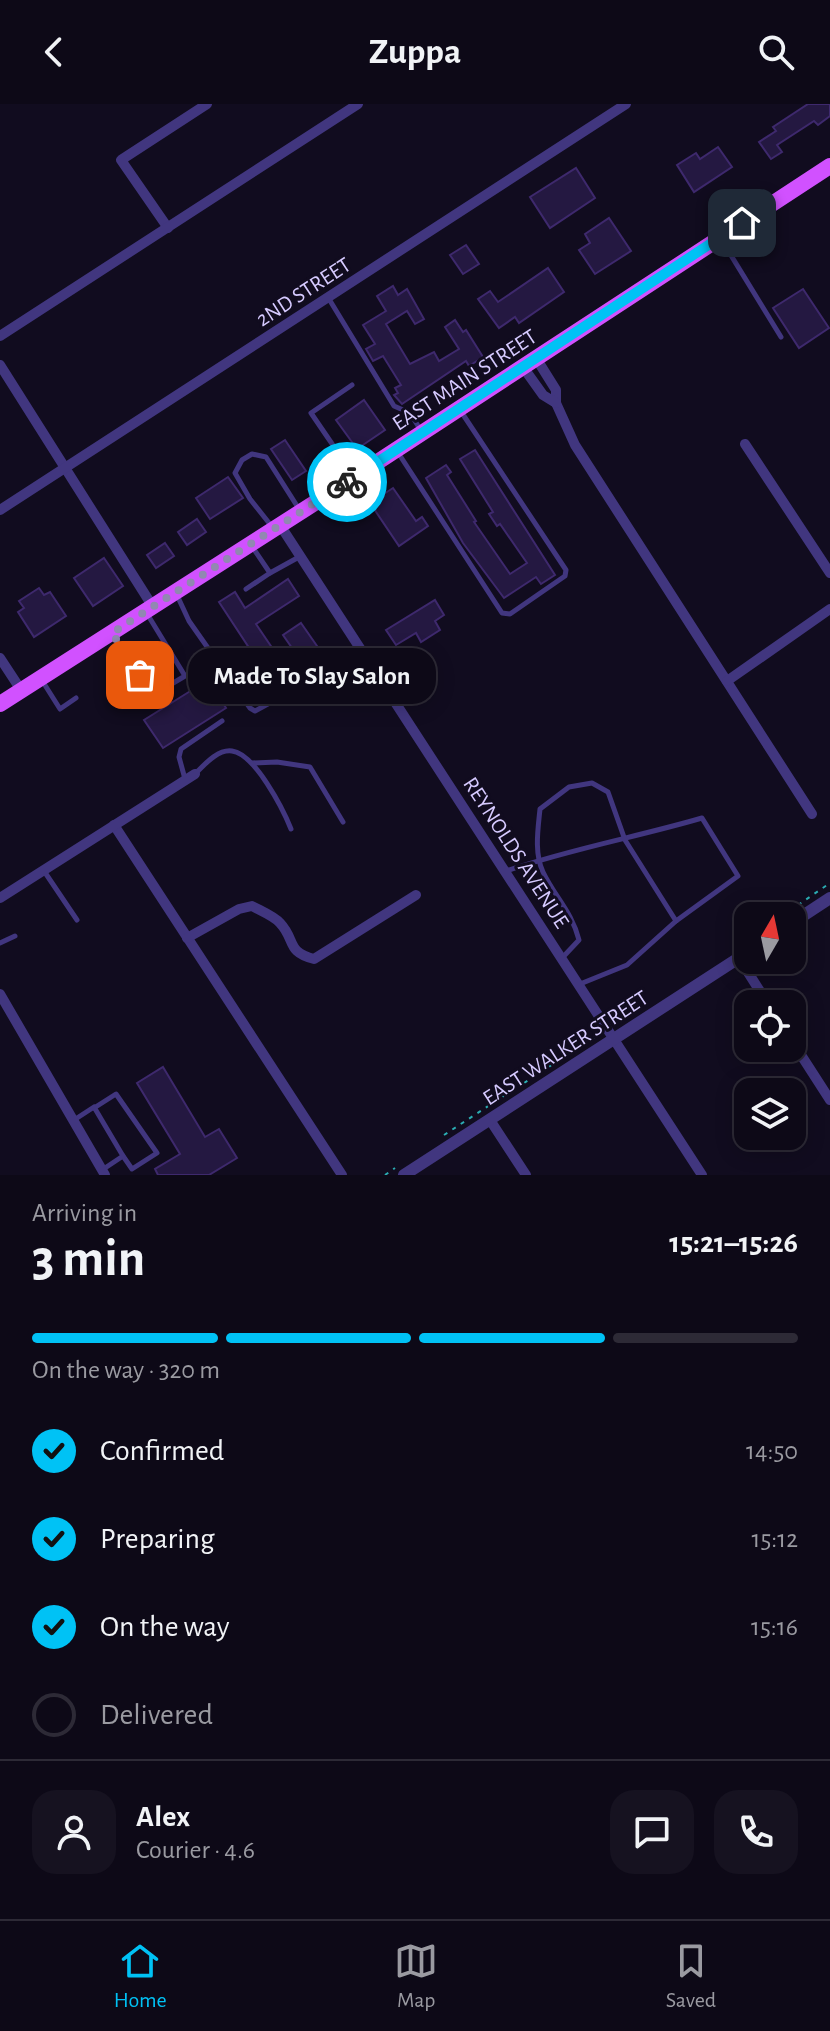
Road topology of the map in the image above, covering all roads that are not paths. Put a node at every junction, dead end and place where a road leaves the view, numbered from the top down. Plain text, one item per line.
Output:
1 (207, 104) edge
2 (358, 104) edge
3 (626, 104) edge
4 (830, 166) edge
5 (168, 228) junction
6 (720, 238) junction
7 (328, 298) junction
8 (0, 336) edge
9 (781, 337) dead end
10 (530, 362) junction
11 (0, 365) edge
12 (352, 385) dead end
13 (556, 403) junction
14 (459, 409) junction
15 (422, 433) junction
16 (745, 444) dead end
17 (396, 450) junction
18 (66, 467) junction
19 (354, 477) junction
20 (0, 510) edge
21 (301, 512) junction
22 (276, 527) junction
23 (250, 545) junction
24 (297, 554) junction
25 (270, 573) junction
26 (830, 573) edge
27 (246, 589) dead end
28 (175, 593) junction
29 (149, 609) junction
30 (830, 609) edge
31 (112, 633) junction
32 (0, 658) edge
33 (41, 678) junction
34 (727, 681) junction
35 (21, 690) junction
36 (288, 693) dead end
37 (76, 698) dead end
38 (0, 704) edge
39 (222, 721) dead end
40 (252, 763) junction
41 (190, 777) junction
42 (812, 814) dead end
43 (343, 822) dead end
44 (114, 825) junction
45 (291, 829) dead end
46 (625, 840) junction
47 (540, 859) junction
48 (43, 871) junction
49 (506, 871) junction
50 (416, 895) dead end
51 (0, 898) edge
52 (830, 898) edge
53 (806, 910) edge
54 (77, 920) dead end
55 (676, 921) junction
56 (15, 936) dead end
57 (187, 938) junction
58 (0, 943) edge
59 (562, 958) junction
60 (734, 961) edge
61 (579, 985) junction
62 (0, 994) edge
63 (614, 1039) junction
64 (806, 1062) edge
65 (830, 1100) edge
66 (94, 1108) junction
67 (73, 1120) junction
68 (490, 1120) junction
69 (123, 1156) junction
70 (103, 1173) edge
71 (342, 1175) edge
72 (404, 1175) edge
73 (526, 1175) edge
74 (702, 1175) edge

1 - 5 street
2 - 5 street
3 - 7 street, 2ND STREET
4 - 6 main road, EAST MAIN STREET
5 - 8 street
6 - 9 lane
6 - 10 main road, EAST MAIN STREET
7 - 15 lane
7 - 18 street, 2ND STREET
10 - 13 street
10 - 13 street
10 - 14 main road, EAST MAIN STREET
11 - 18 street
12 - 19 lane
13 - 34 street
14 - 15 main road, EAST MAIN STREET
14 - 17 lane
15 - 17 main road, EAST MAIN STREET
16 - 26 street
17 - 19 main road, EAST MAIN STREET
18 - 20 street, 2ND STREET
18 - 29 street
19 - 21 main road, EAST MAIN STREET
21 - 22 main road, EAST MAIN STREET
21 - 22 lane
22 - 23 main road, EAST MAIN STREET
22 - 24 street, REYNOLDS AVENUE
23 - 25 lane
23 - 28 main road, EAST MAIN STREET
24 - 25 lane
24 - 49 street, REYNOLDS AVENUE
25 - 27 lane
28 - 29 main road, EAST MAIN STREET
28 - 36 lane
29 - 31 main road, EAST MAIN STREET
29 - 31 lane
30 - 34 street
31 - 33 main road, EAST MAIN STREET
32 - 35 street
33 - 35 main road, EAST MAIN STREET
33 - 37 lane
34 - 42 street
35 - 38 main road, EAST MAIN STREET
39 - 41 lane
40 - 41 lane
40 - 43 lane
40 - 45 lane
41 - 44 street
44 - 48 street
44 - 57 street
46 - 47 lane
46 - 47 lane
46 - 55 lane
46 - 55 lane
47 - 49 lane
47 - 59 lane
48 - 51 street
48 - 54 lane
49 - 59 street, REYNOLDS AVENUE
50 - 57 street
52 - 53 street
55 - 61 lane
56 - 58 lane
57 - 71 street
59 - 61 street, REYNOLDS AVENUE
60 - 63 street, EAST WALKER STREET
61 - 63 street, REYNOLDS AVENUE
62 - 67 street
63 - 68 street, EAST WALKER STREET
63 - 74 street, REYNOLDS AVENUE
64 - 65 street
66 - 67 lane
66 - 69 lane
66 - 69 lane
67 - 70 street
68 - 72 street, EAST WALKER STREET
68 - 73 street
69 - 70 lane

